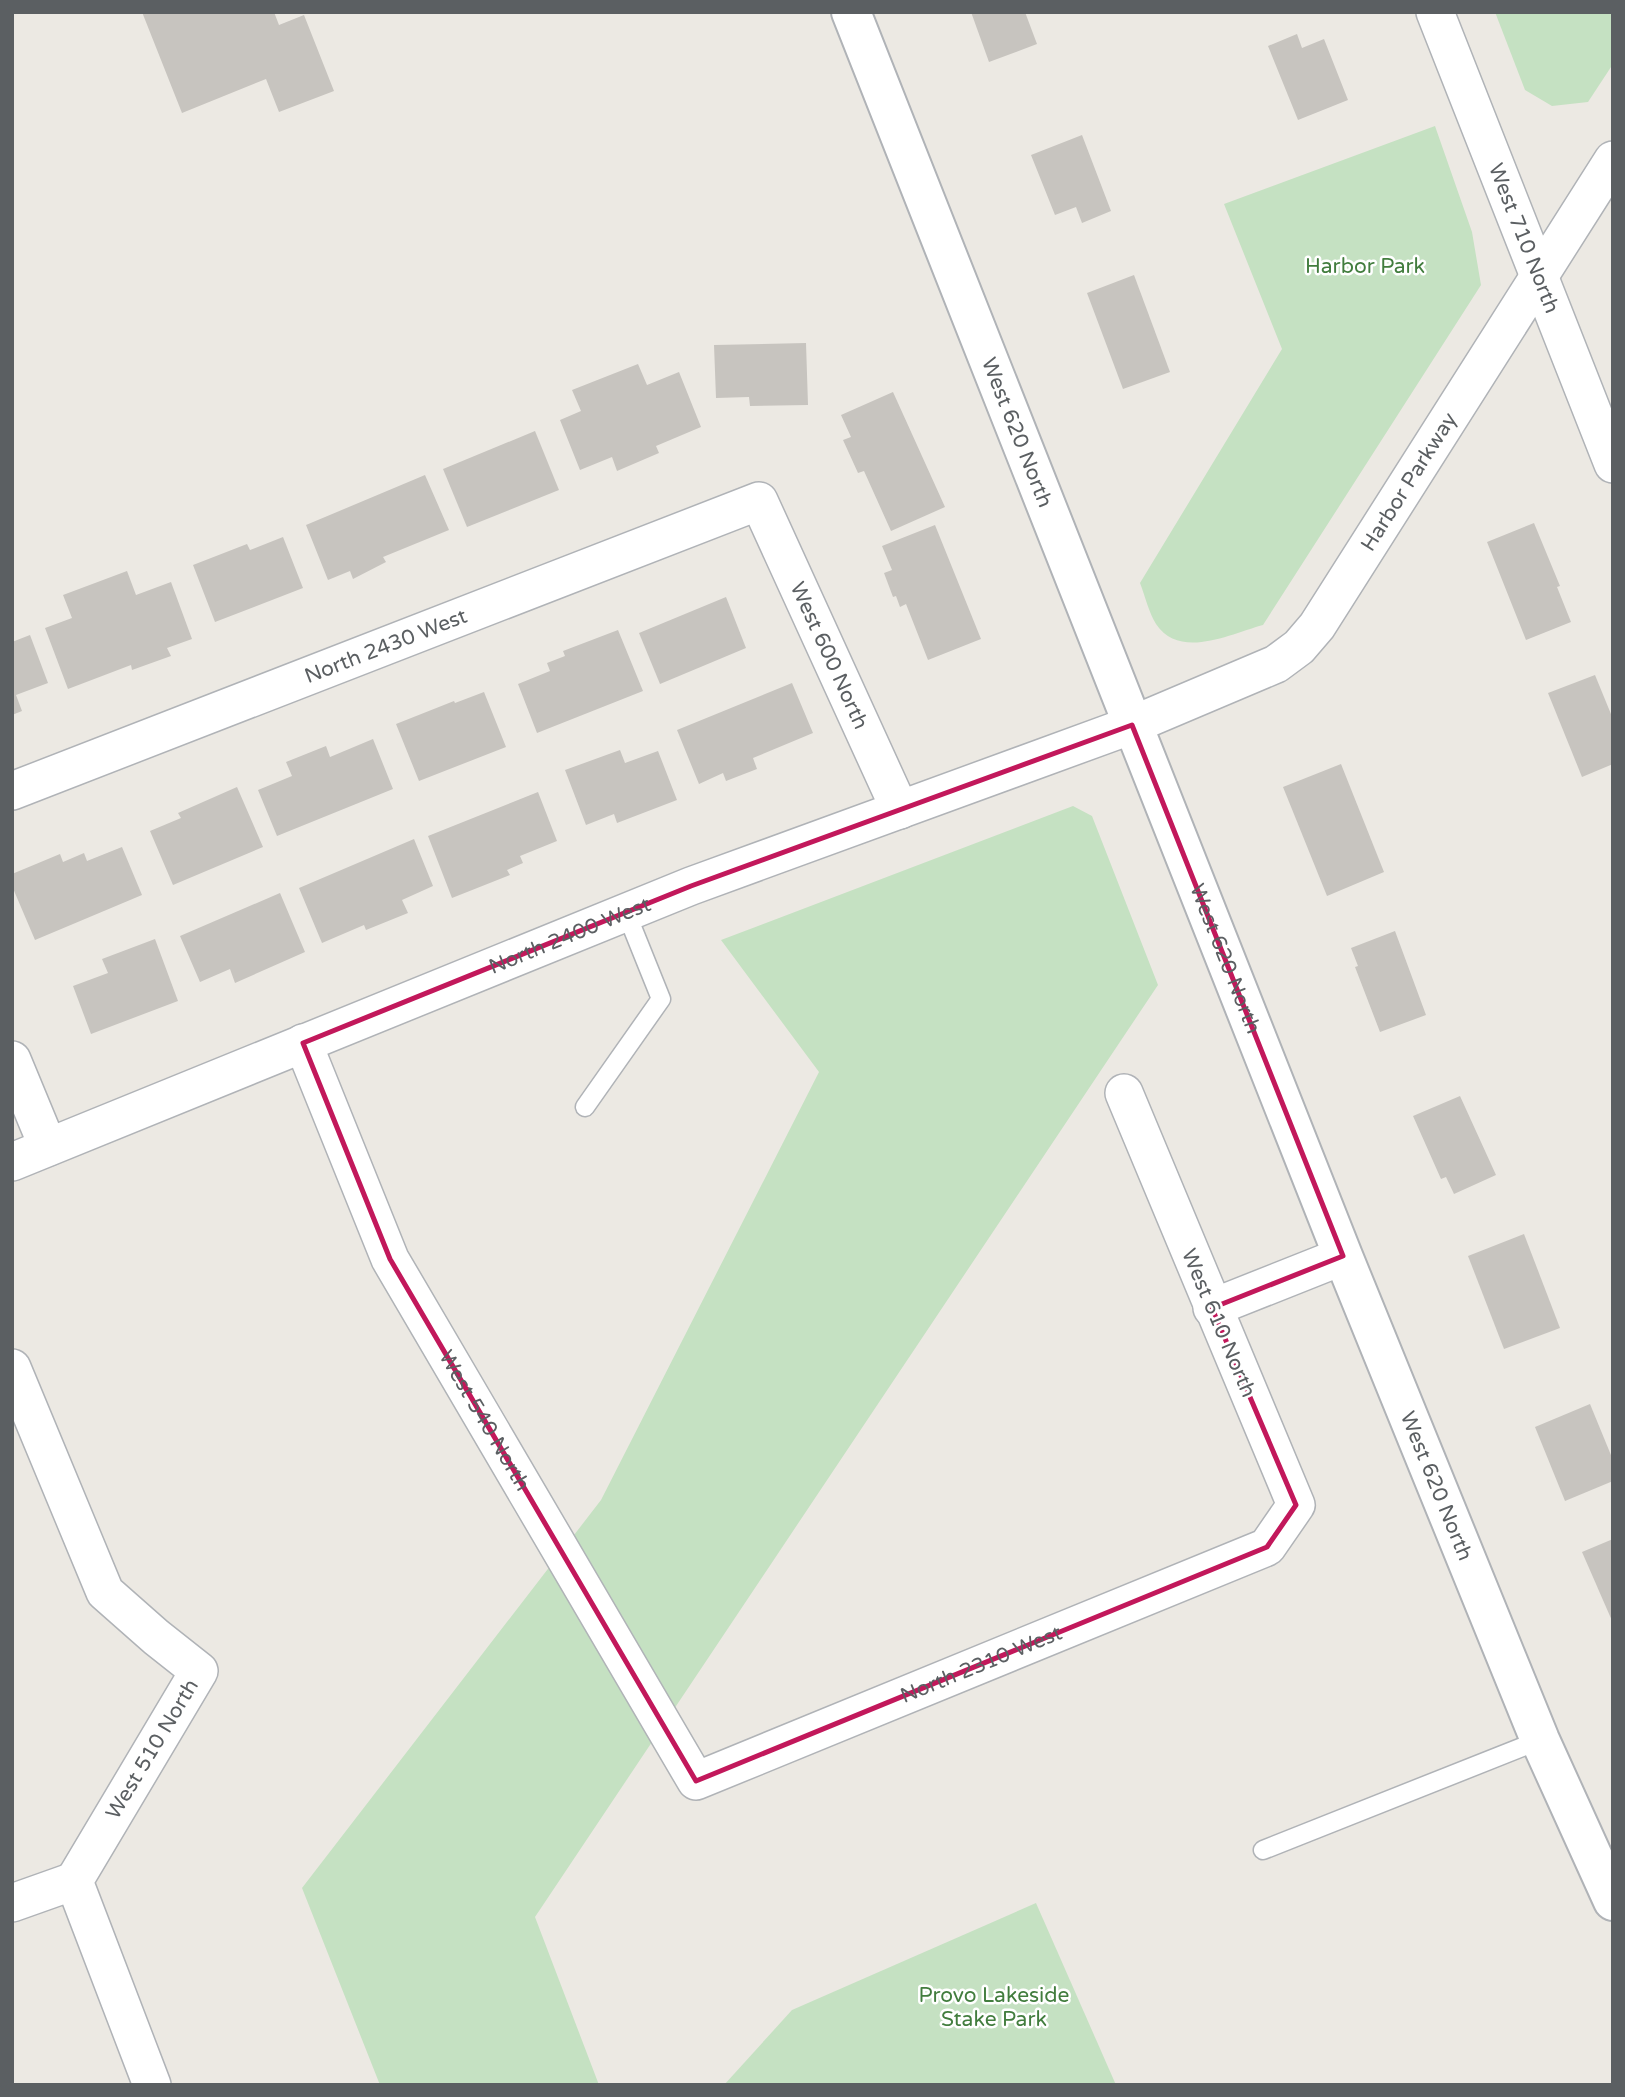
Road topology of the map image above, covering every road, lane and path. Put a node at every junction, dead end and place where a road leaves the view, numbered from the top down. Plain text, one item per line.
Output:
1 (851, 12) edge
2 (1434, 12) edge
3 (1613, 160) edge
4 (1539, 276) junction
5 (1613, 464) edge
6 (759, 501) joint
7 (1132, 725) junction
8 (12, 791) edge
9 (900, 810) junction
10 (626, 912) junction
11 (303, 1043) junction
12 (12, 1060) edge
13 (1124, 1093) dead end
14 (585, 1107) dead end
15 (48, 1147) junction
16 (12, 1162) edge
17 (1343, 1256) junction
18 (1213, 1308) junction
19 (12, 1368) edge
20 (1268, 1547) joint
21 (1540, 1740) junction
22 (696, 1781) joint
23 (1263, 1850) dead end
24 (74, 1881) junction
25 (1613, 1901) edge
26 (12, 1903) edge
27 (152, 2085) edge

1 - 7 street, West 620 North
2 - 4 street, West 710 North
3 - 4 street, Harbor Parkway
4 - 5 street, West 710 North
4 - 7 street, Harbor Parkway
6 - 8 street, North 2430 West
6 - 9 street, West 600 North
7 - 9 street, North 2400 West
7 - 17 street, West 620 North
9 - 10 street, North 2400 West
10 - 11 street, North 2400 West
10 - 14 lane
11 - 15 street, North 2400 West
11 - 22 street, West 540 North
12 - 15 street
13 - 18 street, West 610 North
15 - 16 street, North 2400 West
17 - 18 street
17 - 21 street, West 620 North
18 - 20 street, West 610 North
19 - 24 street, West 510 North
20 - 22 street, North 2310 West
21 - 23 lane
21 - 25 street, West 620 North
24 - 26 street
24 - 27 street

